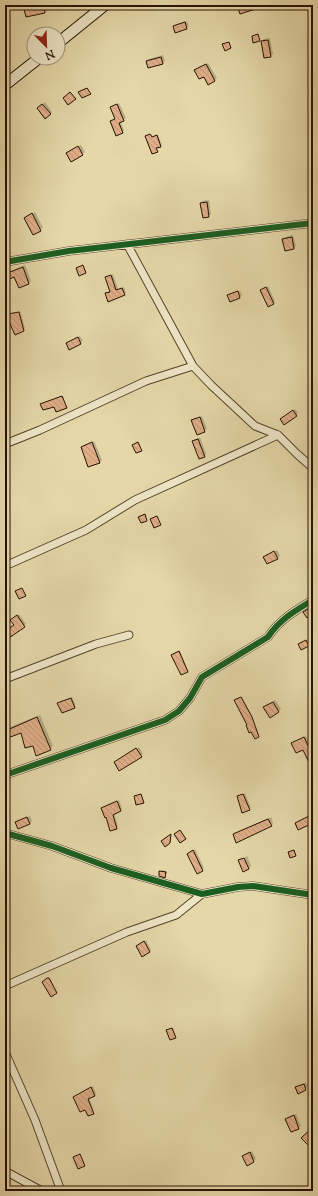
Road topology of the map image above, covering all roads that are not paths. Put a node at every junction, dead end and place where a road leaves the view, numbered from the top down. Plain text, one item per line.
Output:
1 (104, 5) edge
2 (66, 36) edge
3 (29, 66) edge
4 (5, 85) edge
5 (313, 223) edge
6 (127, 244) junction
7 (5, 262) edge
8 (194, 366) junction
9 (278, 434) junction
10 (5, 444) edge
11 (313, 468) edge
12 (5, 566) edge
13 (313, 600) edge
14 (129, 635) dead end
15 (5, 679) edge
16 (5, 776) edge
17 (5, 833) edge
18 (202, 894) junction
19 (313, 895) edge
20 (5, 986) edge
21 (5, 1052) edge
22 (5, 1171) edge
23 (42, 1191) edge
24 (61, 1191) edge

1 - 2 main road
3 - 4 main road
5 - 6 street
6 - 7 street
6 - 8 street
8 - 9 street
8 - 10 street
9 - 11 street
9 - 12 street
13 - 16 street
14 - 15 street
17 - 18 street
18 - 19 street
18 - 20 street
21 - 24 street
22 - 23 street

